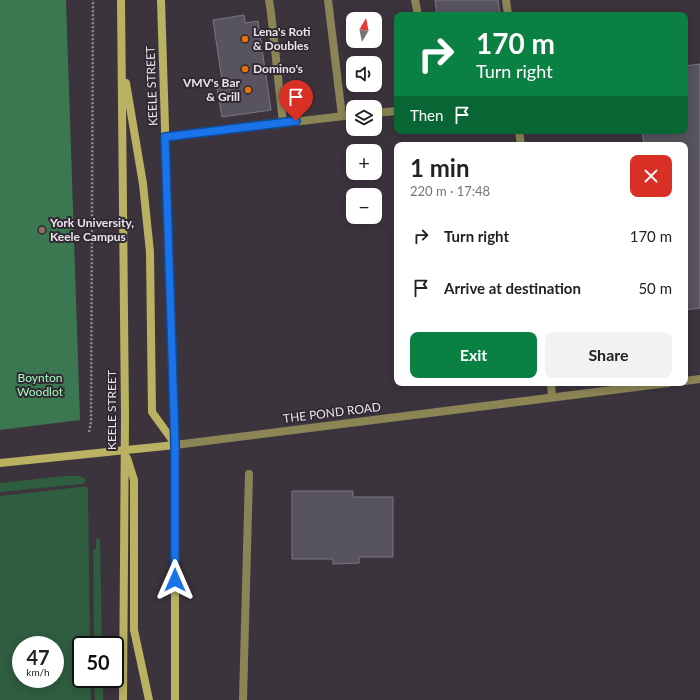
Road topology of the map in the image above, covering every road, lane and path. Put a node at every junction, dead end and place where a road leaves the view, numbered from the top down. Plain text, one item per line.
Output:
1 (93, 0) edge
2 (121, 0) edge
3 (161, 0) edge
4 (269, 0) edge
5 (328, 0) edge
6 (416, 0) edge
7 (506, 0) edge
8 (418, 12) edge
9 (508, 12) edge
10 (122, 57) junction
11 (394, 111) edge
12 (382, 112) edge
13 (342, 116) junction
14 (346, 116) edge
15 (283, 123) junction
16 (165, 137) junction
17 (700, 379) edge
18 (688, 381) edge
19 (550, 386) edge
20 (643, 386) edge
21 (552, 397) junction
22 (89, 432) dead end
23 (175, 445) junction
24 (124, 450) junction
25 (0, 463) edge
26 (249, 474) dead end
27 (123, 700) edge
28 (149, 700) edge
29 (175, 700) edge
30 (243, 700) edge

1 - 22 path
2 - 10 main road, KEELE STREET
3 - 16 main road, KEELE STREET
4 - 15 street
5 - 13 street
6 - 8 street
7 - 9 street
10 - 23 main road
10 - 24 main road, KEELE STREET
11 - 12 street
13 - 14 street
13 - 15 street
15 - 16 street
16 - 23 main road, KEELE STREET
17 - 18 street
19 - 21 street
20 - 21 street, THE POND ROAD
21 - 23 street, THE POND ROAD
23 - 24 main road, THE POND ROAD
23 - 29 main road, KEELE STREET
24 - 25 main road, THE POND ROAD
24 - 27 main road, KEELE STREET
24 - 28 main road
26 - 30 street

